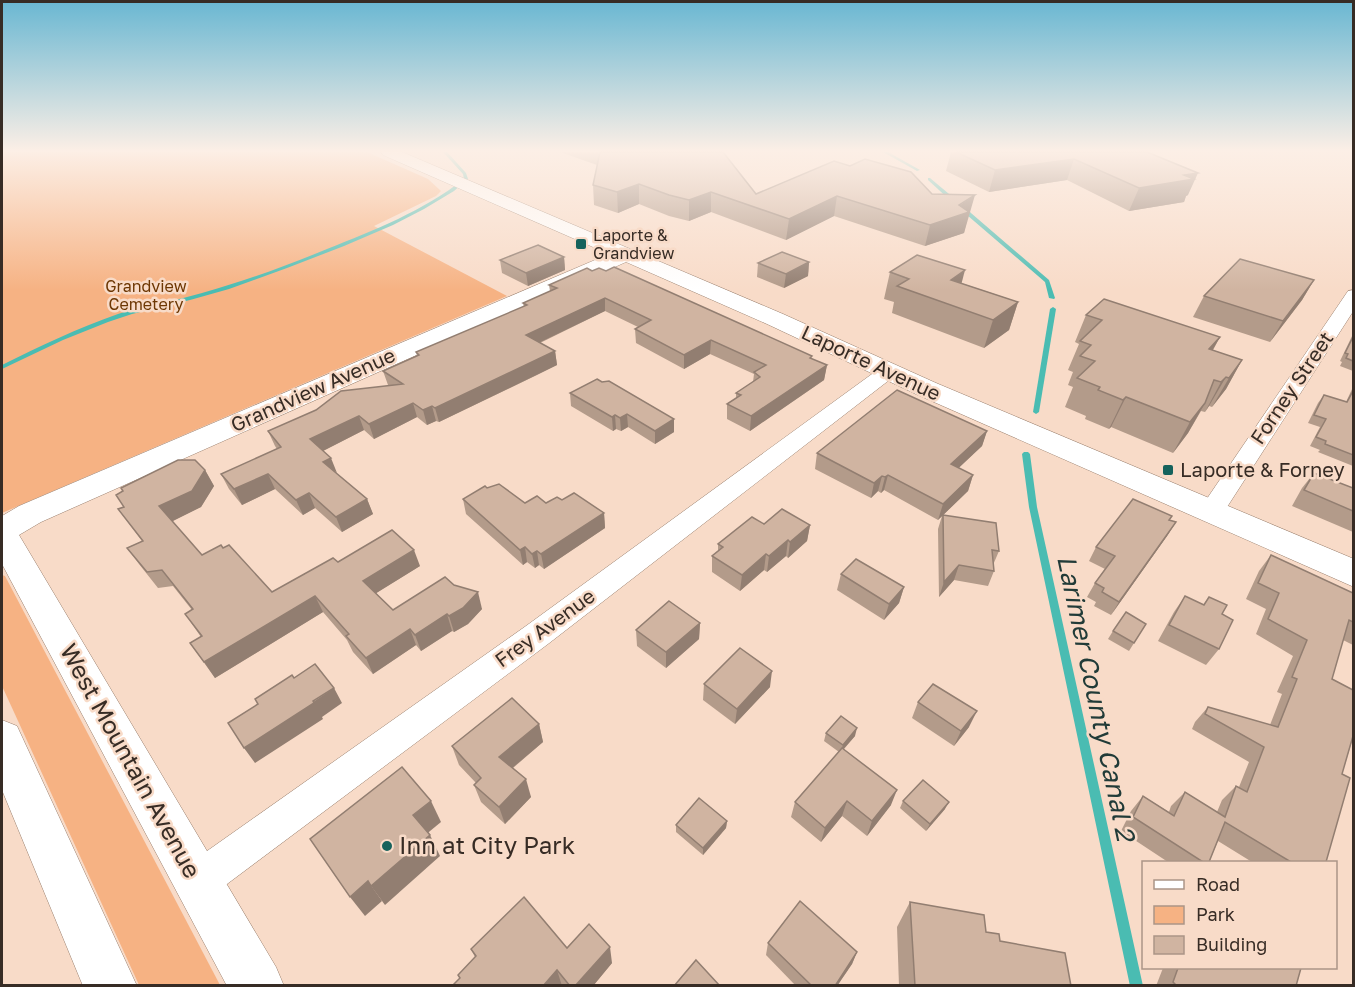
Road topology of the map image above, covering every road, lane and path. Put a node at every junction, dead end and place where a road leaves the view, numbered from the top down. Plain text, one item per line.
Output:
1 (496, 198) edge
2 (627, 254) junction
3 (1353, 295) edge
4 (890, 370) junction
5 (1211, 512) junction
6 (2, 530) edge
7 (2, 537) edge
8 (1353, 574) edge
9 (2, 740) edge
10 (197, 882) junction
11 (110, 986) edge
12 (257, 986) edge

1 - 2 street, Laporte Avenue
2 - 4 street, Laporte Avenue
2 - 6 street, Grandview Avenue
3 - 5 street, Forney Street
4 - 5 street, Laporte Avenue
4 - 10 street, Frey Avenue
5 - 8 street, Laporte Avenue
7 - 10 street, West Mountain Avenue
9 - 11 street
10 - 12 street, West Mountain Avenue

